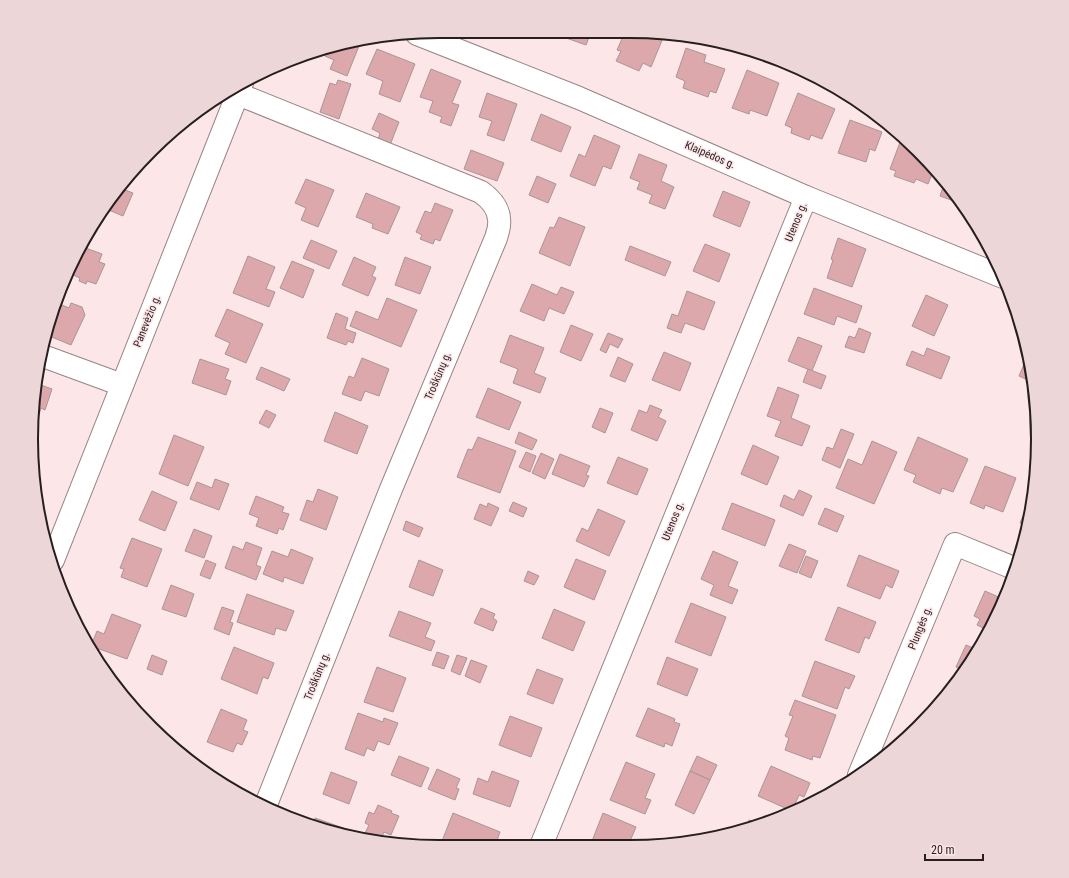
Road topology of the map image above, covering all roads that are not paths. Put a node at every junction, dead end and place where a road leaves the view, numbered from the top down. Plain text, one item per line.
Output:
1 (428, 38) edge
2 (243, 89) edge
3 (239, 92) edge
4 (806, 197) junction
5 (995, 274) edge
6 (47, 357) edge
7 (122, 385) junction
8 (55, 554) edge
9 (1010, 568) edge
10 (863, 765) edge
11 (267, 801) edge
12 (542, 840) edge

1 - 4 street, Klaipėdos g.
2 - 11 street, Troškūnų g.
3 - 7 street, Panevėžio g.
4 - 5 street, Klaipėdos g.
4 - 12 street, Utenos g.
6 - 7 street
7 - 8 street, Panevėžio g.
9 - 10 street, Plungės g.

